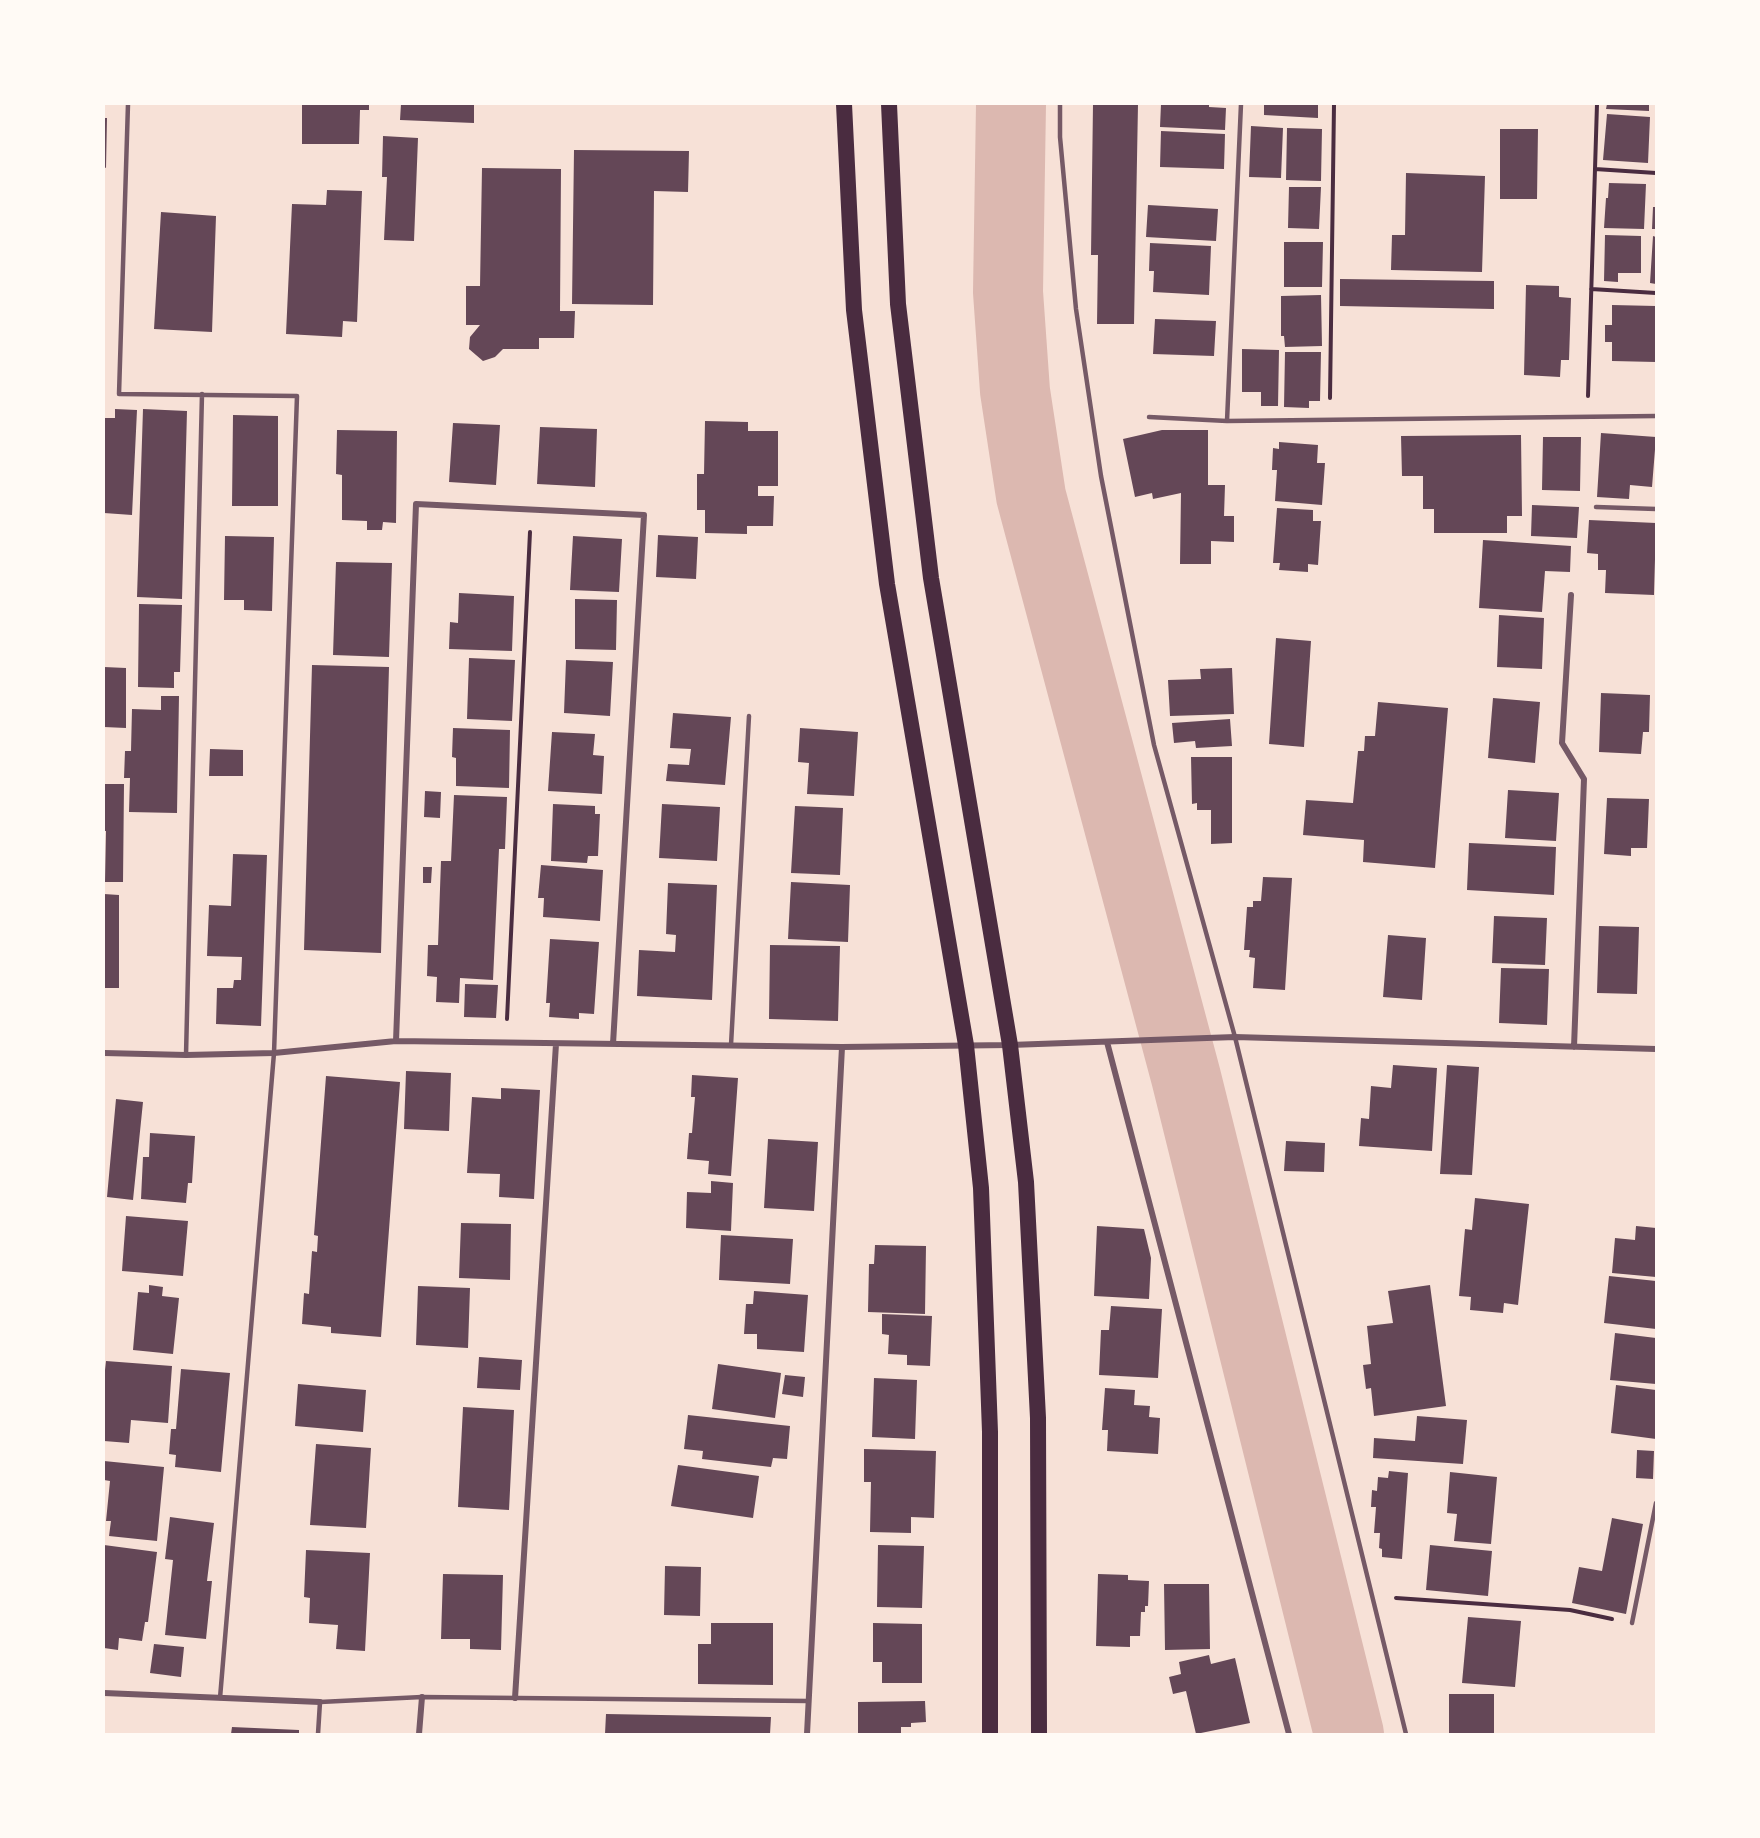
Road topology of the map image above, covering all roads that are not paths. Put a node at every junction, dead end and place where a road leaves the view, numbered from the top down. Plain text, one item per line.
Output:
1 (128, 104) edge
2 (844, 104) edge
3 (889, 104) edge
4 (1060, 104) edge
5 (1241, 104) edge
6 (202, 394) junction
7 (1656, 416) edge
8 (1149, 417) dead end
9 (1227, 421) junction
10 (1596, 507) dead end
11 (1656, 508) edge
12 (1571, 595) dead end
13 (749, 716) dead end
14 (1236, 1037) junction
15 (396, 1041) junction
16 (1107, 1042) junction
17 (556, 1044) junction
18 (613, 1044) junction
19 (732, 1045) junction
20 (966, 1045) junction
21 (1010, 1045) junction
22 (842, 1047) junction
23 (1574, 1047) junction
24 (1656, 1049) edge
25 (104, 1053) edge
26 (274, 1053) junction
27 (186, 1055) junction
28 (1656, 1503) edge
29 (1632, 1623) road end
30 (104, 1693) edge
31 (422, 1697) junction
32 (220, 1698) junction
33 (516, 1698) junction
34 (808, 1701) junction
35 (320, 1702) junction
36 (318, 1734) edge
37 (419, 1734) edge
38 (807, 1734) edge
39 (990, 1734) edge
40 (1039, 1734) edge
41 (1289, 1734) edge
42 (1406, 1734) edge

1 - 6 lane
2 - 20 highway
3 - 21 highway
4 - 14 lane
5 - 9 lane
6 - 26 lane
6 - 27 lane
7 - 9 lane
8 - 9 lane
10 - 11 lane
12 - 23 street
13 - 19 lane
14 - 16 street
14 - 23 street
14 - 42 lane
15 - 17 street
15 - 18 street
15 - 26 street
16 - 21 street
16 - 41 street
17 - 18 street
17 - 33 street
18 - 19 street
19 - 22 street
20 - 21 street
20 - 22 street
20 - 39 highway
21 - 40 highway
22 - 34 street
23 - 24 street
25 - 27 street
26 - 27 street
26 - 32 lane
28 - 29 lane
30 - 32 street
31 - 33 lane
31 - 35 lane
31 - 37 street
32 - 35 street
33 - 34 lane
34 - 38 street
35 - 36 lane

